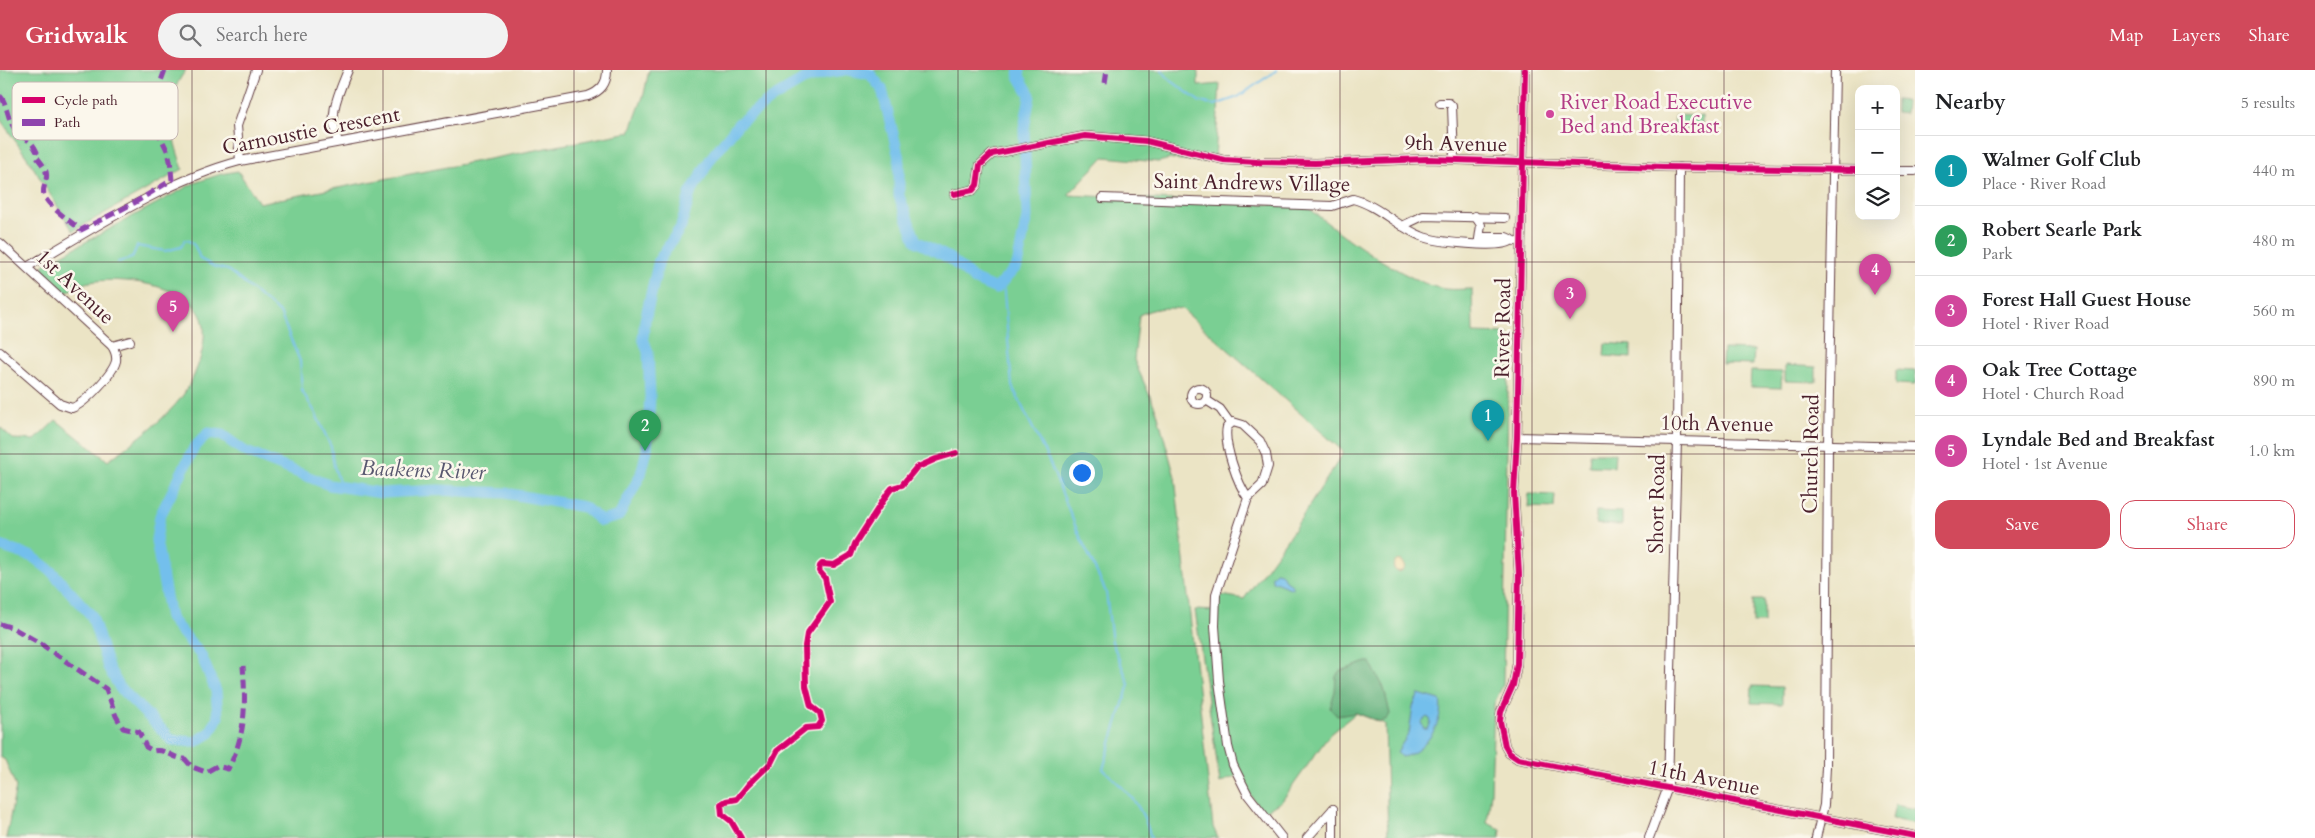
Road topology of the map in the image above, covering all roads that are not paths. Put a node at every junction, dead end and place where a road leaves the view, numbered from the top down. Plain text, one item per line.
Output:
1 (256, 70) edge
2 (348, 70) edge
3 (607, 70) edge
4 (1525, 70) edge
5 (1835, 70) edge
6 (1440, 103) dead end
7 (338, 142) junction
8 (1454, 159) junction
9 (240, 161) junction
10 (1523, 161) junction
11 (1679, 167) junction
12 (1833, 170) junction
13 (1855, 170) edge
14 (1900, 171) edge
15 (1915, 171) edge
16 (954, 194) dead end
17 (1102, 198) dead end
18 (1475, 216) junction
19 (1505, 218) dead end
20 (1402, 226) junction
21 (1481, 237) junction
22 (1511, 241) junction
23 (1522, 241) junction
24 (0, 243) edge
25 (1474, 244) junction
26 (27, 267) junction
27 (130, 341) dead end
28 (112, 346) junction
29 (0, 352) edge
30 (1206, 400) dead end
31 (1230, 423) junction
32 (1517, 437) junction
33 (1677, 440) junction
34 (1828, 444) junction
35 (1915, 447) edge
36 (1248, 498) junction
37 (1502, 734) joint
38 (1668, 787) junction
39 (1822, 818) junction
40 (1915, 836) edge
41 (1282, 838) edge
42 (1307, 838) edge
43 (1333, 838) edge
44 (1649, 838) edge
45 (1816, 838) edge

1 - 9 street
2 - 7 street
3 - 7 street, Carnoustie Crescent
4 - 10 street, River Road
5 - 12 street, Church Road
6 - 8 street
7 - 9 street, Carnoustie Crescent
8 - 10 street, 9th Avenue
8 - 16 street, 9th Avenue
9 - 26 street, Carnoustie Crescent
10 - 11 street, 9th Avenue
10 - 23 street, River Road
11 - 12 street, 9th Avenue
11 - 33 street, Short Road
12 - 13 street, 9th Avenue
12 - 34 street, Church Road
14 - 15 street
17 - 20 street, Saint Andrews Village
18 - 19 street
18 - 20 street
18 - 21 street
20 - 25 street, Saint Andrews Village
21 - 22 street, Saint Andrews Village
21 - 25 street
22 - 23 street, Saint Andrews Village
22 - 25 street, Saint Andrews Village
23 - 32 street, River Road
24 - 26 street, 1st Avenue
26 - 28 street, 1st Avenue
27 - 28 street, 1st Avenue
28 - 29 street
30 - 31 street
31 - 36 street
31 - 36 street
32 - 33 street, 10th Avenue
32 - 37 street, River Road
33 - 34 street, 10th Avenue
33 - 38 street, Short Road
34 - 35 street, 10th Avenue
34 - 39 street, Church Road
36 - 41 street
37 - 38 street, 11th Avenue
38 - 39 street, 11th Avenue
38 - 44 street, Short Road
39 - 40 street, 11th Avenue
39 - 45 street, Church Road
42 - 43 street

